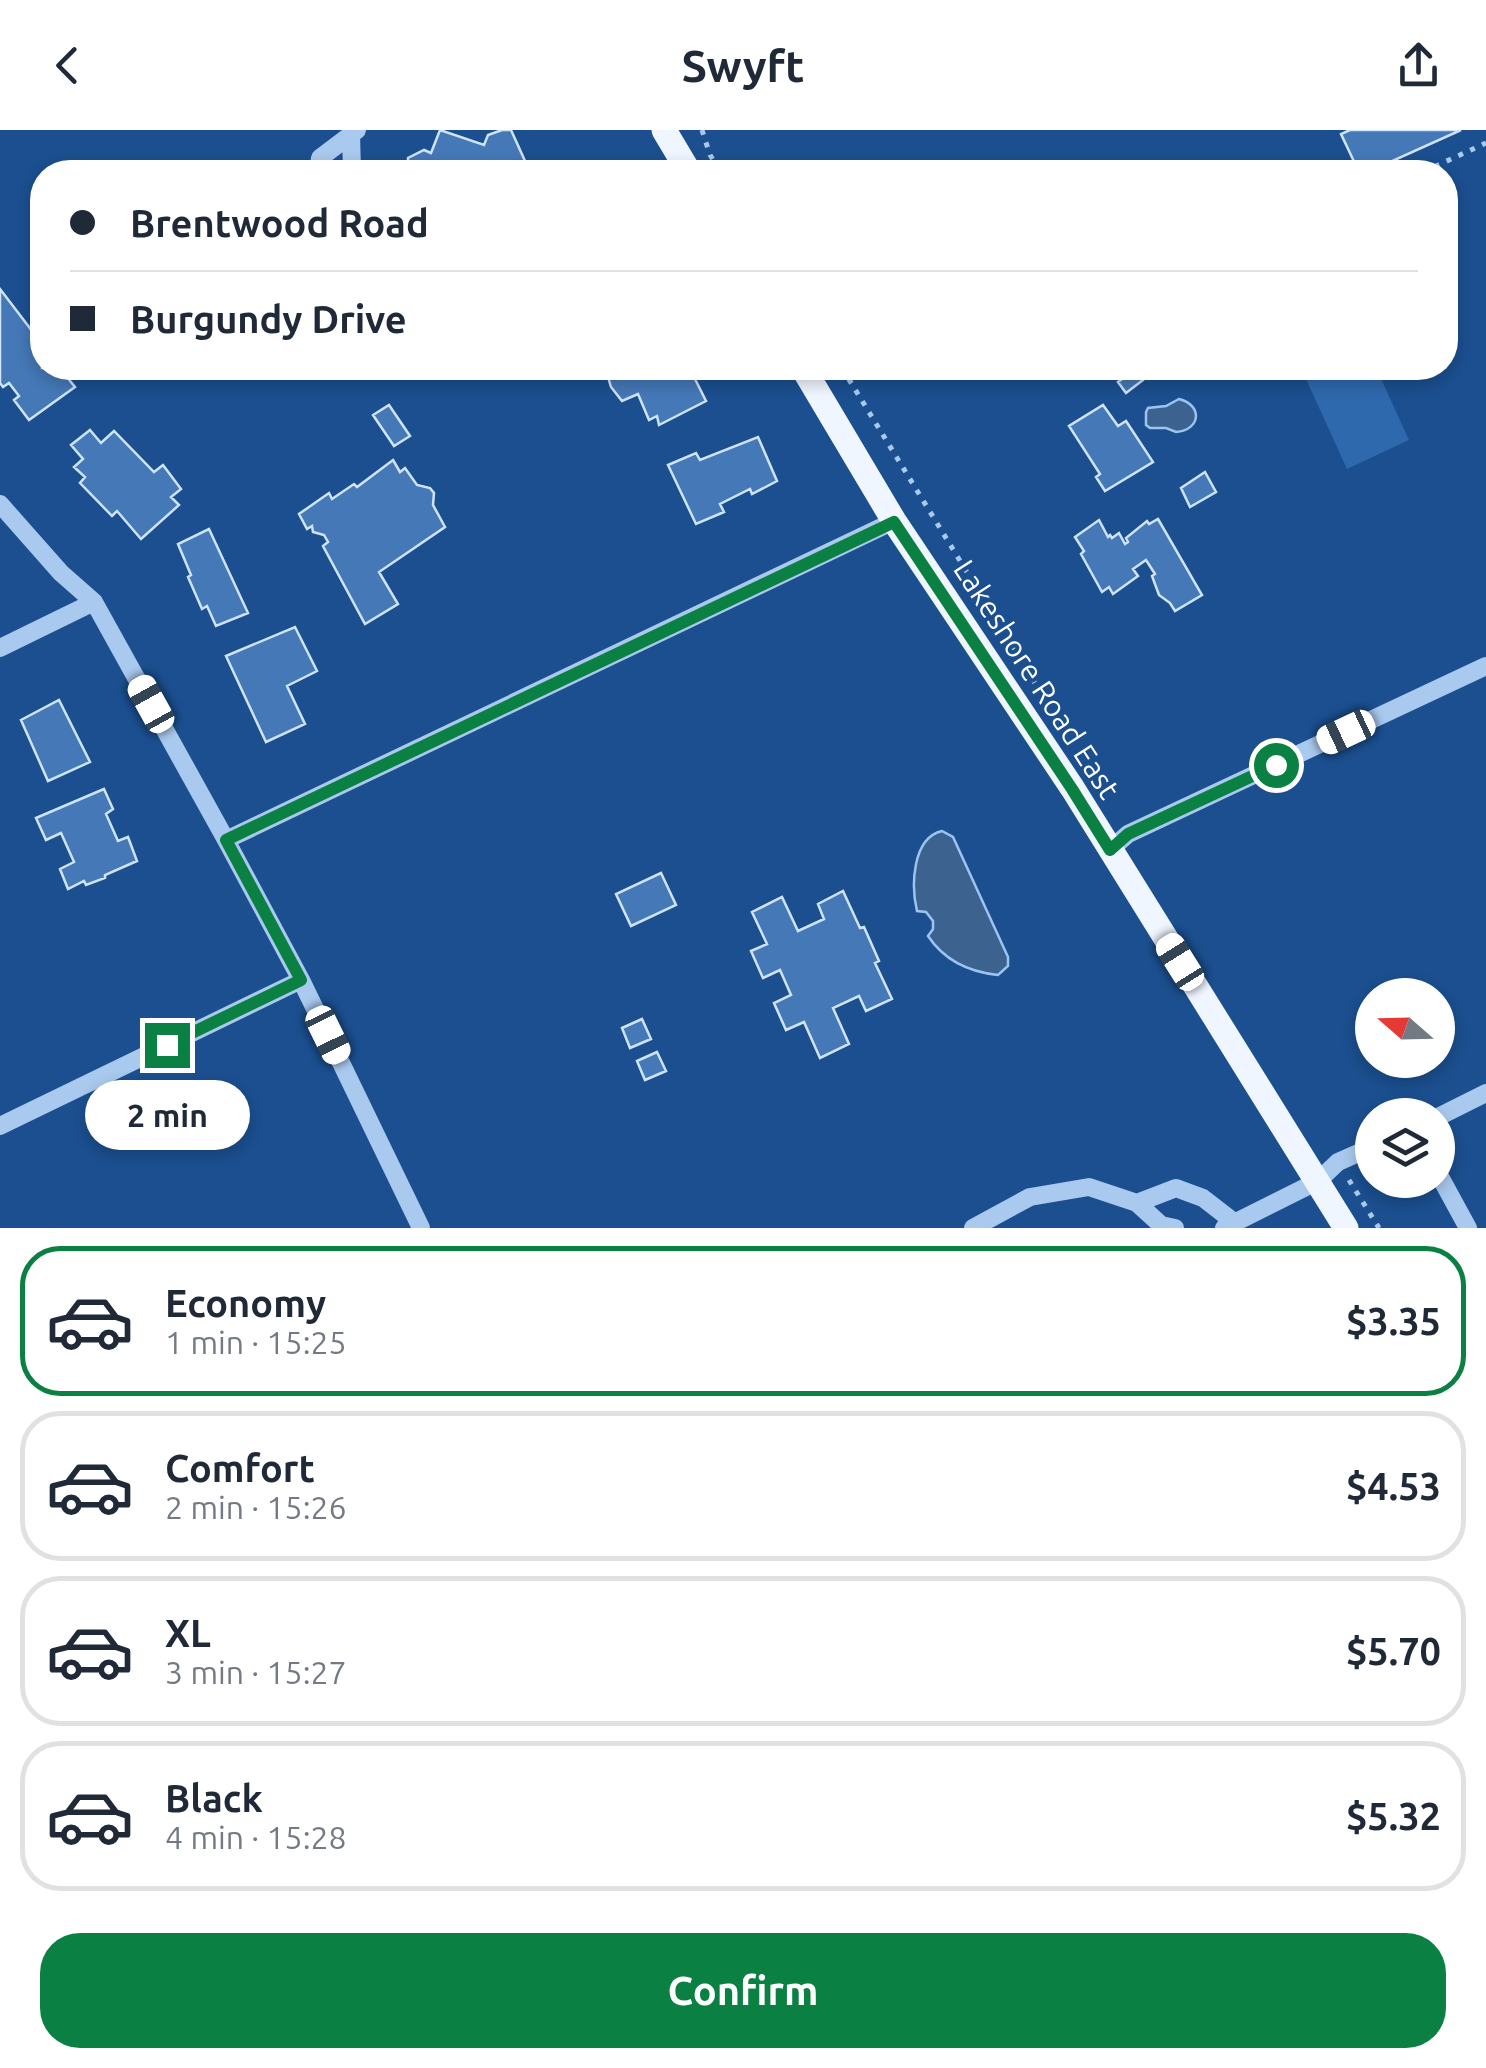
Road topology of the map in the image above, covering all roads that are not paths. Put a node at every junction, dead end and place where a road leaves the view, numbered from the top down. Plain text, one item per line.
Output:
1 (664, 130) edge
2 (354, 132) edge
3 (320, 160) edge
4 (353, 160) edge
5 (682, 160) edge
6 (810, 380) edge
7 (0, 504) edge
8 (894, 522) junction
9 (94, 602) junction
10 (0, 648) edge
11 (1486, 666) edge
12 (226, 840) junction
13 (1110, 850) junction
14 (301, 980) junction
15 (1486, 1093) edge
16 (1455, 1109) edge
17 (0, 1126) edge
18 (1355, 1154) edge
19 (1318, 1181) junction
20 (1452, 1198) edge
21 (1137, 1203) junction
22 (1229, 1225) edge
23 (421, 1228) edge
24 (973, 1228) edge
25 (1174, 1228) edge
26 (1346, 1228) edge
27 (1468, 1228) edge

1 - 5 main road
2 - 3 street
2 - 4 street
6 - 8 main road, Lakeshore Road East
7 - 9 street
8 - 12 street
8 - 13 main road, Lakeshore Road East
9 - 10 street
9 - 12 street
11 - 13 street
12 - 14 street
13 - 19 main road, Lakeshore Road East
14 - 17 street
14 - 23 street
15 - 16 street
18 - 19 street
19 - 22 street
19 - 26 main road, Lakeshore Road East
20 - 27 street
21 - 22 street
21 - 24 street
21 - 25 street

